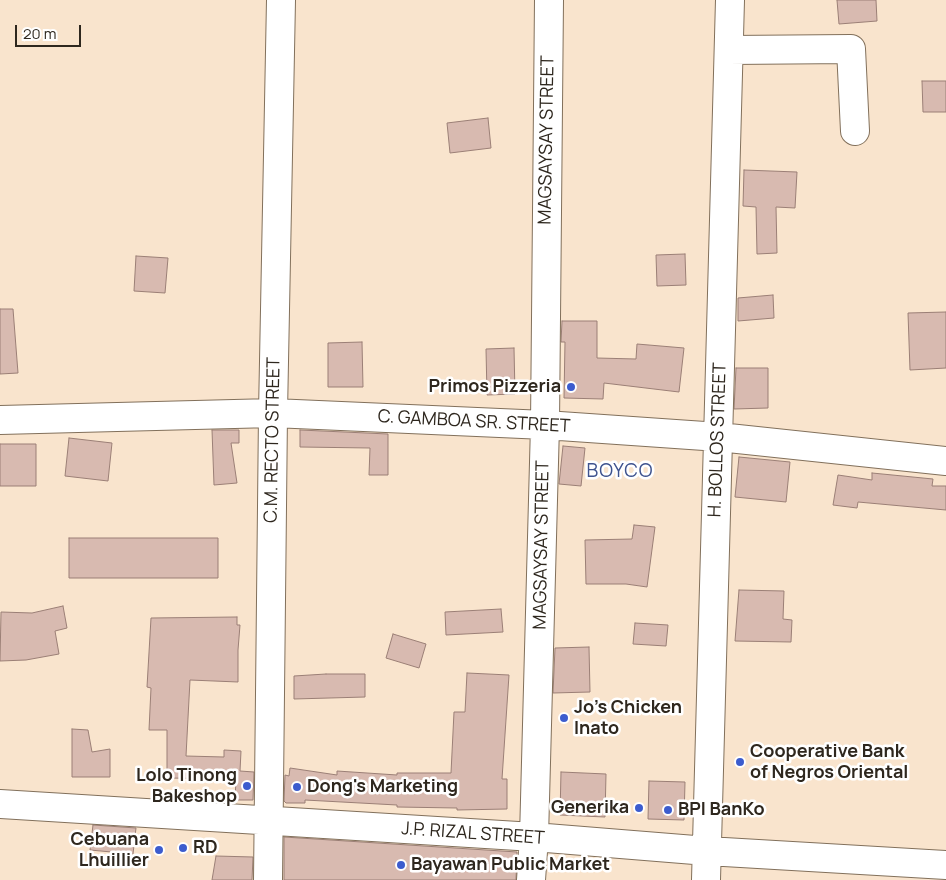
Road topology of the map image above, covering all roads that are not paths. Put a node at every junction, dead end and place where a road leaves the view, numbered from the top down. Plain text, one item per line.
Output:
1 (281, 0) edge
2 (549, 0) edge
3 (730, 0) edge
4 (729, 50) junction
5 (855, 131) dead end
6 (273, 413) junction
7 (0, 420) edge
8 (545, 425) junction
9 (719, 437) junction
10 (946, 460) edge
11 (0, 804) edge
12 (269, 821) junction
13 (534, 837) junction
14 (707, 851) junction
15 (946, 865) edge
16 (268, 880) edge
17 (531, 880) edge
18 (706, 880) edge

1 - 6 street, C.M. RECTO STREET
2 - 8 street, MAGSAYSAY STREET
3 - 4 street, H. BOLLOS STREET
4 - 5 street
4 - 9 street, H. BOLLOS STREET
6 - 7 street, C. GAMBOA SR. STREET
6 - 8 street, C. GAMBOA SR. STREET
6 - 12 street, C.M. RECTO STREET
8 - 9 street, C. GAMBOA SR. STREET
8 - 13 street, MAGSAYSAY STREET
9 - 10 street, C. GAMBOA SR. STREET
9 - 14 street, H. BOLLOS STREET
11 - 12 street, J.P. RIZAL STREET
12 - 13 street, J.P. RIZAL STREET
12 - 16 street, C.M. RECTO STREET
13 - 14 street, J.P. RIZAL STREET
13 - 17 street, MAGSAYSAY STREET
14 - 15 street, J.P. RIZAL STREET
14 - 18 street, H. BOLLOS STREET

